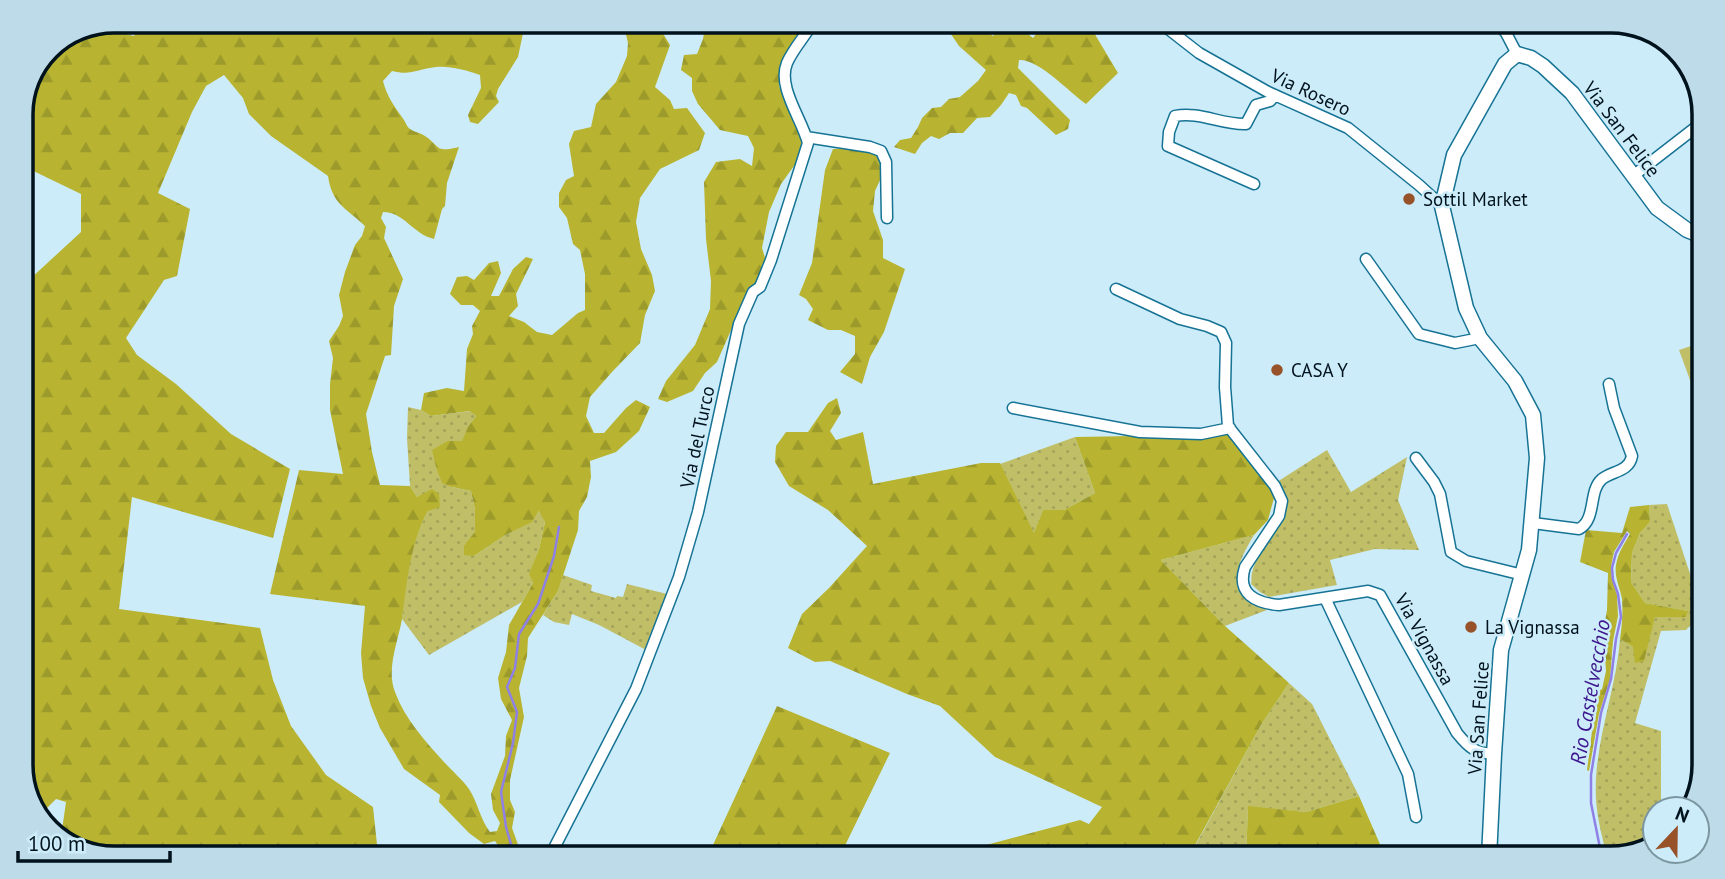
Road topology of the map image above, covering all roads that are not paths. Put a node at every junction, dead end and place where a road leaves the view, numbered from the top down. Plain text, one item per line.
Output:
1 (806, 33) edge
2 (1173, 33) edge
3 (1506, 33) edge
4 (1517, 54) junction
5 (1275, 95) junction
6 (1692, 130) edge
7 (806, 137) junction
8 (1633, 176) junction
9 (1254, 184) dead end
10 (1442, 206) junction
11 (887, 218) dead end
12 (1692, 232) edge
13 (1366, 259) dead end
14 (1116, 289) dead end
15 (1480, 338) junction
16 (1609, 384) dead end
17 (1013, 408) dead end
18 (1230, 428) junction
19 (1416, 458) dead end
20 (1533, 523) junction
21 (1523, 575) junction
22 (1325, 598) junction
23 (1494, 754) junction
24 (1416, 817) dead end
25 (555, 846) edge
26 (1490, 846) edge

1 - 7 street
2 - 5 street, Via Rosero
3 - 4 street
4 - 8 street, Via San Felice
4 - 10 street, Via San Felice
5 - 9 street
5 - 10 street, Via Rosero
6 - 8 street
7 - 11 street
7 - 25 street, Via del Turco
8 - 12 street, Via San Felice
10 - 15 street, Via San Felice
13 - 15 street
14 - 18 street
15 - 20 street, Via San Felice
16 - 20 street
17 - 18 street
18 - 22 street, Via Vignassa
19 - 21 street
20 - 21 street, Via San Felice
21 - 23 street, Via San Felice
22 - 23 street, Via Vignassa
22 - 24 street
23 - 26 street, Via San Felice

